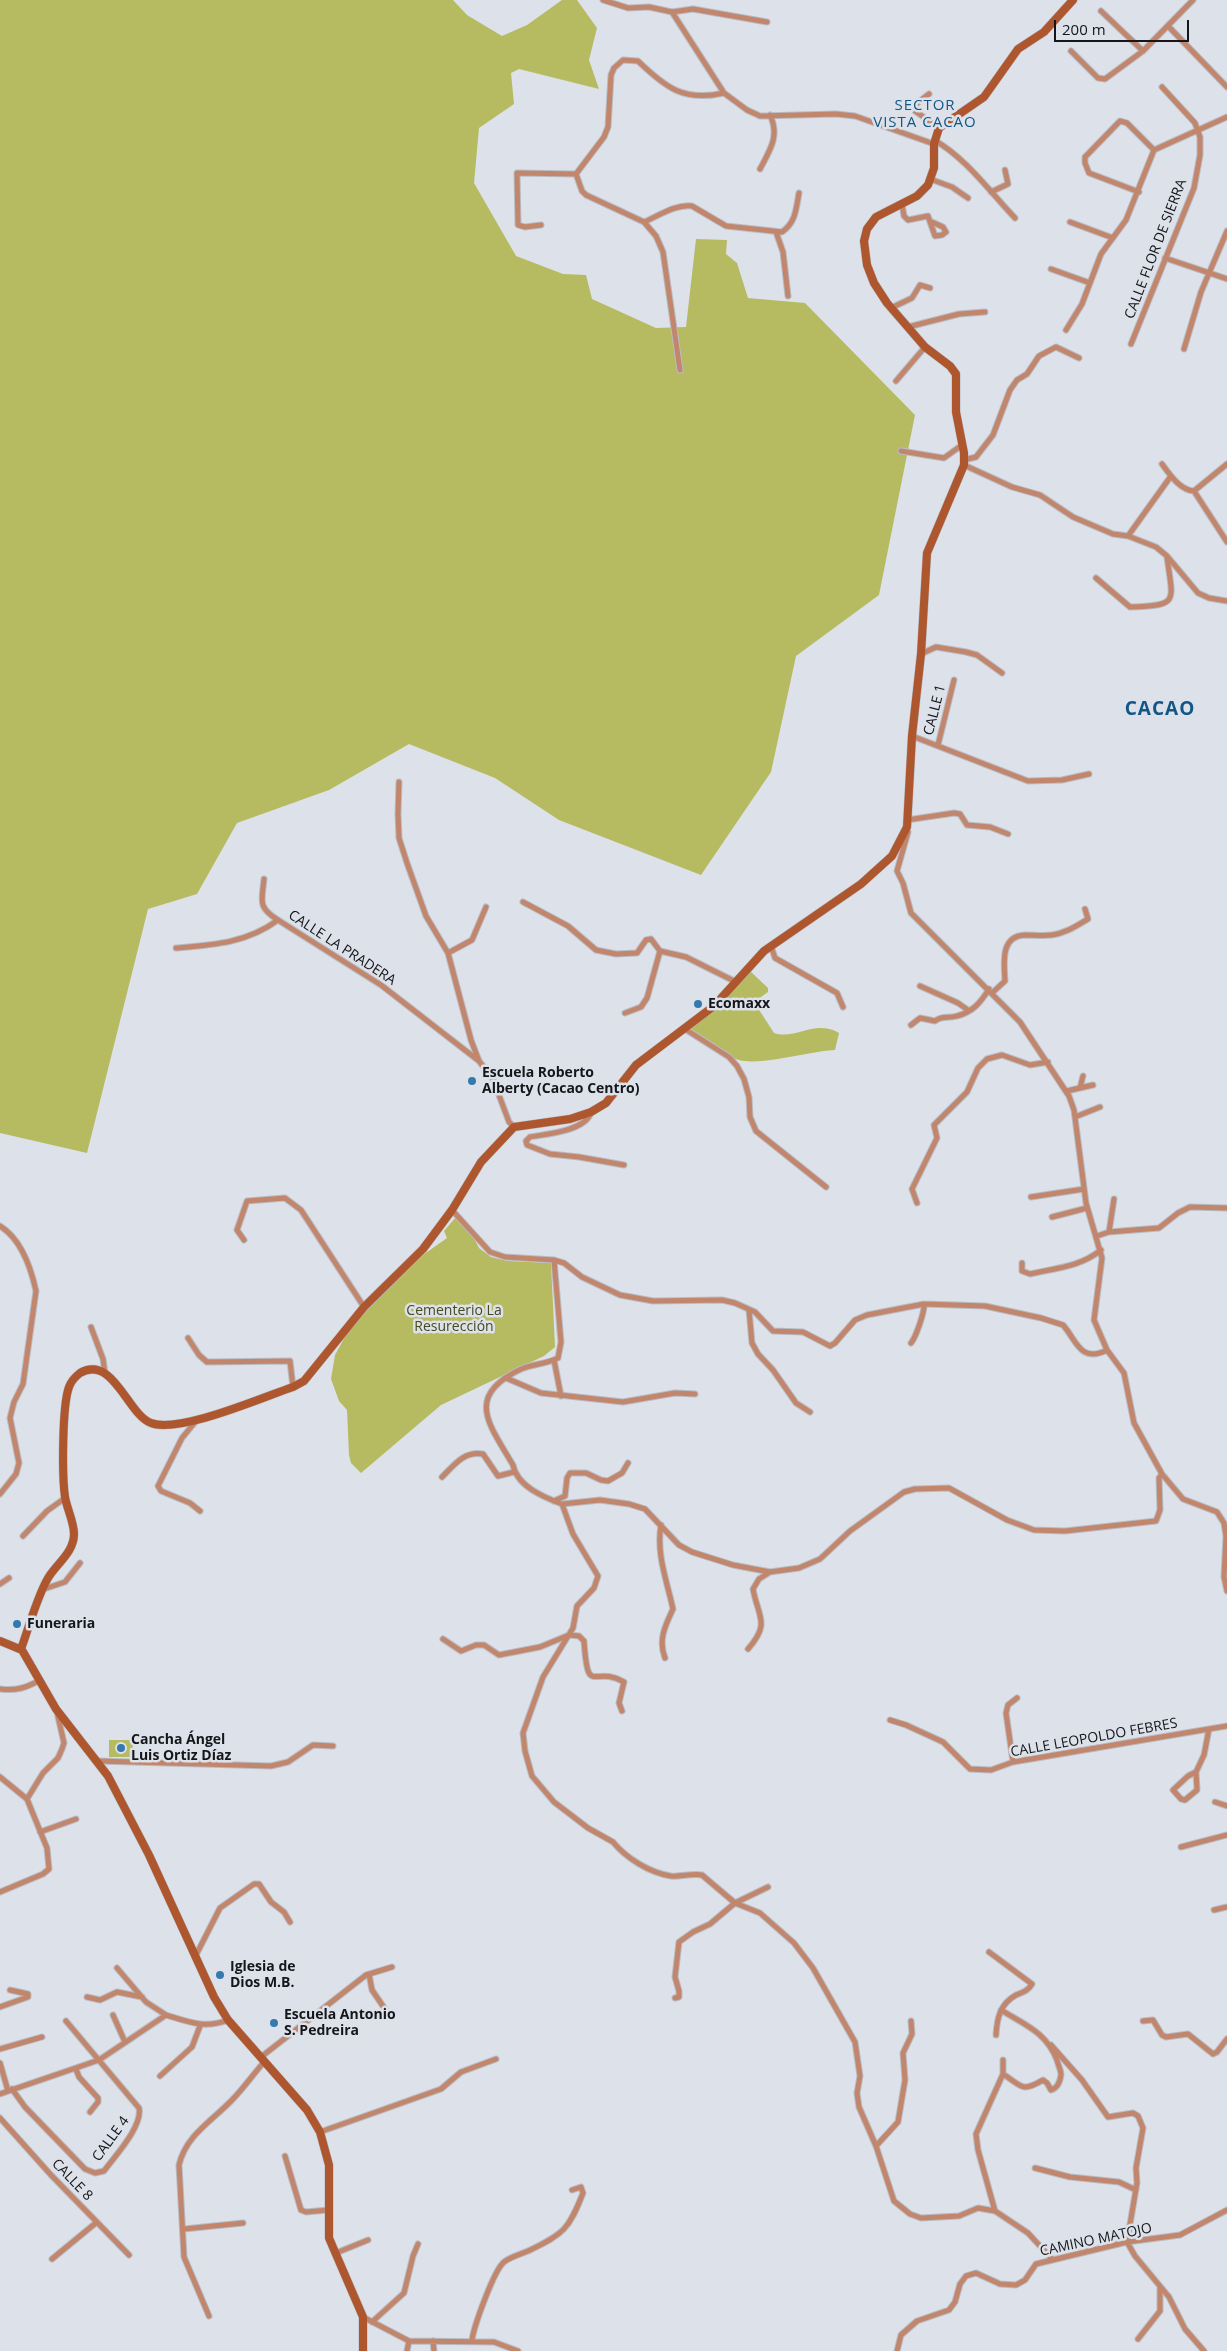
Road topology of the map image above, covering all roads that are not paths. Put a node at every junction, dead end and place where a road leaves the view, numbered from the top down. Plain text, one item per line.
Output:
1 (603, 0) edge
2 (1073, 0) edge
3 (1193, 0) edge
4 (1101, 11) dead end
5 (672, 12) junction
6 (767, 22) dead end
7 (1168, 26) junction
8 (1071, 50) dead end
9 (1143, 51) junction
10 (1162, 87) dead end
11 (1227, 87) edge
12 (724, 93) junction
13 (929, 94) dead end
14 (770, 115) junction
15 (1227, 117) edge
16 (940, 128) junction
17 (1199, 130) junction
18 (934, 142) junction
19 (1154, 150) junction
20 (760, 169) dead end
21 (1005, 170) dead end
22 (576, 174) junction
23 (930, 179) junction
24 (991, 192) junction
25 (1139, 192) junction
26 (799, 193) dead end
27 (968, 198) dead end
28 (902, 204) junction
29 (1015, 218) dead end
30 (644, 222) junction
31 (932, 222) dead end
32 (1070, 222) dead end
33 (541, 225) dead end
34 (1227, 231) edge
35 (776, 232) junction
36 (1113, 238) junction
37 (1165, 258) junction
38 (1051, 269) dead end
39 (1208, 272) junction
40 (1227, 279) edge
41 (1090, 283) junction
42 (930, 288) dead end
43 (788, 296) dead end
44 (891, 308) junction
45 (985, 312) dead end
46 (908, 327) junction
47 (1066, 330) dead end
48 (1131, 344) dead end
49 (925, 347) junction
50 (1184, 350) dead end
51 (1079, 358) dead end
52 (680, 370) dead end
53 (896, 381) dead end
54 (963, 444) junction
55 (901, 451) dead end
56 (964, 462) junction
57 (1162, 464) dead end
58 (1227, 464) edge
59 (1171, 476) junction
60 (1194, 491) junction
61 (1128, 536) junction
62 (1227, 542) edge
63 (1167, 556) junction
64 (1096, 578) dead end
65 (1227, 601) edge
66 (922, 654) junction
67 (1002, 672) dead end
68 (954, 680) dead end
69 (912, 736) junction
70 (938, 745) junction
71 (1089, 774) dead end
72 (399, 782) dead end
73 (907, 826) junction
74 (1008, 834) dead end
75 (264, 879) dead end
76 (523, 902) dead end
77 (486, 907) dead end
78 (1085, 909) dead end
79 (278, 920) junction
80 (771, 946) junction
81 (176, 948) dead end
82 (660, 951) junction
83 (448, 953) junction
84 (736, 982) junction
85 (920, 986) dead end
86 (990, 991) junction
87 (843, 1008) dead end
88 (968, 1010) junction
89 (625, 1013) dead end
90 (911, 1026) dead end
91 (685, 1029) junction
92 (479, 1061) junction
93 (1048, 1062) junction
94 (1083, 1076) dead end
95 (1093, 1085) dead end
96 (1080, 1088) junction
97 (1067, 1092) junction
98 (1100, 1107) dead end
99 (591, 1112) junction
100 (1075, 1116) junction
101 (514, 1127) junction
102 (624, 1165) dead end
103 (826, 1187) dead end
104 (1084, 1190) junction
105 (1032, 1197) dead end
106 (1114, 1199) dead end
107 (917, 1203) dead end
108 (1088, 1208) junction
109 (1227, 1208) edge
110 (452, 1210) junction
111 (1052, 1217) dead end
112 (0, 1226) edge
113 (1109, 1232) junction
114 (1097, 1236) junction
115 (244, 1240) dead end
116 (1102, 1250) junction
117 (554, 1260) junction
118 (1022, 1263) dead end
119 (924, 1304) junction
120 (364, 1307) junction
121 (749, 1310) junction
122 (91, 1327) dead end
123 (188, 1338) dead end
124 (911, 1343) dead end
125 (1107, 1350) junction
126 (554, 1360) junction
127 (105, 1373) junction
128 (506, 1378) junction
129 (293, 1387) junction
130 (695, 1394) dead end
131 (561, 1396) junction
132 (810, 1412) dead end
133 (198, 1420) junction
134 (628, 1463) dead end
135 (514, 1472) junction
136 (1162, 1474) junction
137 (442, 1477) dead end
138 (0, 1494) edge
139 (65, 1498) junction
140 (553, 1501) junction
141 (562, 1504) junction
142 (200, 1511) dead end
143 (661, 1525) junction
144 (23, 1536) dead end
145 (80, 1563) dead end
146 (770, 1572) junction
147 (9, 1578) dead end
148 (0, 1584) edge
149 (44, 1589) junction
150 (1227, 1591) edge
151 (569, 1635) junction
152 (443, 1639) dead end
153 (0, 1641) edge
154 (21, 1649) junction
155 (748, 1649) dead end
156 (664, 1658) dead end
157 (40, 1680) junction
158 (0, 1689) edge
159 (1016, 1698) dead end
160 (56, 1709) junction
161 (622, 1711) dead end
162 (890, 1720) dead end
163 (1227, 1726) edge
164 (1209, 1730) junction
165 (333, 1746) dead end
166 (98, 1761) junction
167 (1013, 1762) junction
168 (1196, 1772) junction
169 (0, 1777) edge
170 (28, 1799) junction
171 (1215, 1802) dead end
172 (1227, 1806) edge
173 (76, 1819) dead end
174 (40, 1832) junction
175 (1227, 1836) edge
176 (1180, 1847) dead end
177 (768, 1888) dead end
178 (0, 1892) edge
179 (735, 1903) junction
180 (1227, 1907) edge
181 (1214, 1910) dead end
182 (290, 1922) dead end
183 (989, 1952) dead end
184 (195, 1957) junction
185 (392, 1967) dead end
186 (117, 1968) dead end
187 (369, 1974) junction
188 (10, 1990) dead end
189 (87, 1997) dead end
190 (142, 1997) junction
191 (676, 1998) dead end
192 (0, 2007) edge
193 (1000, 2010) junction
194 (387, 2012) dead end
195 (113, 2015) dead end
196 (166, 2015) junction
197 (66, 2020) dead end
198 (228, 2020) junction
199 (911, 2021) dead end
200 (1143, 2021) dead end
201 (200, 2026) junction
202 (996, 2035) dead end
203 (42, 2037) dead end
204 (1227, 2039) edge
205 (125, 2042) junction
206 (1051, 2045) junction
207 (0, 2049) edge
208 (263, 2059) junction
209 (496, 2059) dead end
210 (99, 2060) junction
211 (1003, 2060) dead end
212 (0, 2062) edge
213 (76, 2069) junction
214 (1003, 2074) junction
215 (160, 2076) dead end
216 (10, 2090) junction
217 (0, 2094) edge
218 (90, 2112) dead end
219 (0, 2118) edge
220 (320, 2132) junction
221 (876, 2146) junction
222 (284, 2156) dead end
223 (1035, 2168) dead end
224 (572, 2190) dead end
225 (1136, 2190) junction
226 (328, 2210) junction
227 (1227, 2210) edge
228 (995, 2211) junction
229 (97, 2222) junction
230 (243, 2223) dead end
231 (184, 2230) junction
232 (368, 2240) dead end
233 (1127, 2242) junction
234 (418, 2244) dead end
235 (336, 2254) junction
236 (130, 2255) dead end
237 (52, 2259) dead end
238 (1052, 2259) junction
239 (1160, 2286) junction
240 (208, 2316) dead end
241 (363, 2317) junction
242 (372, 2322) junction
243 (1138, 2338) dead end
244 (472, 2340) junction
245 (409, 2341) junction
246 (433, 2341) junction
247 (363, 2351) edge
248 (407, 2351) edge
249 (434, 2351) edge
250 (518, 2351) edge
251 (897, 2351) edge
252 (1204, 2351) edge

1 - 5 street
2 - 16 street
3 - 7 street
4 - 9 street
5 - 6 street
5 - 12 street
7 - 9 street
7 - 11 street
8 - 9 street
10 - 17 street
12 - 14 street
12 - 22 street
13 - 16 street
14 - 18 street
14 - 20 street
15 - 17 street
16 - 18 street
17 - 19 street
17 - 37 street, CALLE FLOR DE SIERRA
18 - 23 street
18 - 24 street
19 - 25 street
19 - 25 street
21 - 24 street
22 - 30 street
22 - 33 street
23 - 27 street
23 - 28 street
24 - 29 street
25 - 36 street
26 - 35 street
28 - 31 street
28 - 44 street
30 - 35 street
30 - 52 street
32 - 36 street
34 - 39 street
35 - 43 street
36 - 41 street
37 - 39 street
37 - 48 street, CALLE FLOR DE SIERRA
38 - 41 street
39 - 40 street
39 - 50 street
41 - 47 street
42 - 44 street
44 - 46 street
45 - 46 street
46 - 49 street
49 - 53 street
49 - 54 street
51 - 56 street
54 - 55 street
54 - 56 street
56 - 61 street
56 - 66 street
57 - 59 street
58 - 60 street
59 - 60 street
59 - 61 street
60 - 62 street
61 - 63 street
63 - 64 street
63 - 65 street
66 - 67 street
66 - 69 street
68 - 70 street, CALLE 1
69 - 70 street
69 - 73 street
70 - 71 street
72 - 83 street
73 - 74 street
73 - 80 street
73 - 86 street
75 - 79 street
76 - 82 street
77 - 83 street
78 - 86 street
79 - 81 street, CALLE LA PRADERA
79 - 92 street, CALLE LA PRADERA
80 - 84 street
80 - 87 street
82 - 84 street
82 - 89 street
83 - 92 street
84 - 91 street
85 - 88 street
86 - 88 street
86 - 93 street
88 - 90 street
91 - 99 street
91 - 103 street
92 - 101 street
93 - 97 street
93 - 107 street
94 - 96 street
95 - 96 street
96 - 97 street
97 - 100 street
98 - 100 street
99 - 101 street
99 - 102 street
100 - 104 street
101 - 110 street
104 - 105 street
104 - 108 street
106 - 113 street
108 - 111 street
108 - 114 street
109 - 113 street
110 - 117 street
110 - 120 street
112 - 138 street
113 - 114 street
114 - 116 street
115 - 120 street
116 - 118 street
116 - 125 street
117 - 121 street
117 - 126 street
119 - 121 street
119 - 124 street
119 - 125 street
120 - 129 street
121 - 132 street
122 - 127 street
123 - 129 street
125 - 136 street
126 - 128 street
126 - 131 street
127 - 133 street
127 - 139 street
128 - 131 street
128 - 135 street
129 - 133 street
130 - 131 street
133 - 142 street
134 - 140 street
135 - 137 street
135 - 140 street
136 - 146 street
136 - 150 street
139 - 144 street
139 - 149 street
140 - 141 street
141 - 143 street
141 - 151 street
143 - 146 street
143 - 156 street
145 - 149 street
146 - 155 street
147 - 148 street
149 - 154 street
151 - 152 street
151 - 161 street
151 - 179 street
153 - 154 street
154 - 157 street
157 - 158 street
157 - 160 street
159 - 167 street
160 - 166 street
160 - 170 street
162 - 167 street, CALLE LEOPOLDO FEBRES
163 - 164 street, CALLE LEOPOLDO FEBRES
164 - 167 street, CALLE LEOPOLDO FEBRES
164 - 168 street
165 - 166 street
166 - 184 street
168 - 168 street
169 - 170 street
170 - 174 street
171 - 172 street
173 - 174 street
174 - 178 street
175 - 176 street
177 - 179 street
179 - 191 street
179 - 221 street
180 - 181 street
182 - 184 street
183 - 193 street
184 - 198 street
185 - 187 street
186 - 190 street
187 - 194 street
187 - 208 street
188 - 192 street
189 - 190 street
190 - 196 street
193 - 202 street
193 - 206 street
195 - 205 street
196 - 201 street
196 - 205 street
197 - 210 street, CALLE 4
198 - 201 street
198 - 208 street
199 - 221 street
200 - 204 street
201 - 215 street
203 - 207 street
205 - 210 street
206 - 214 street
206 - 225 street
208 - 220 street
208 - 231 street
209 - 220 street
210 - 213 street
210 - 216 street, CALLE 4
211 - 214 street
212 - 216 street
213 - 216 street
213 - 218 street
214 - 228 street
216 - 217 street
219 - 229 street, CALLE 8
220 - 226 street
221 - 228 street
222 - 226 street
223 - 225 street
224 - 244 street
225 - 233 street
226 - 235 street
227 - 233 street, CAMINO MATOJO
228 - 238 street
229 - 236 street, CALLE 8
229 - 237 street
230 - 231 street
231 - 240 street
232 - 235 street
233 - 238 street, CAMINO MATOJO
233 - 239 street
234 - 242 street
235 - 241 street
238 - 251 street, CAMINO MATOJO
239 - 243 street
239 - 252 street
241 - 242 street
241 - 247 street
242 - 245 street
244 - 246 street
244 - 250 street
245 - 246 street
245 - 248 street
246 - 249 street

